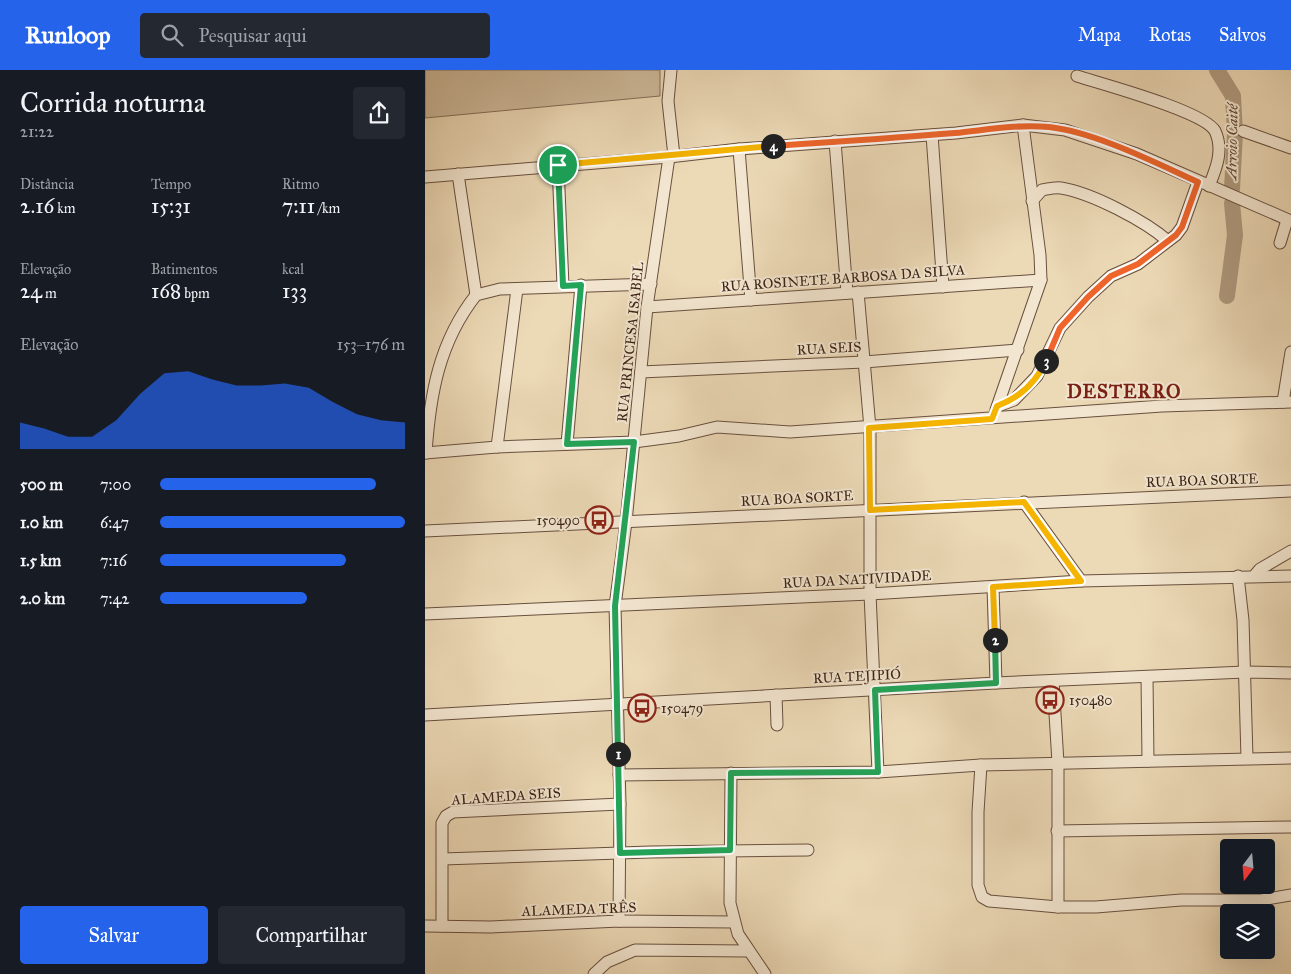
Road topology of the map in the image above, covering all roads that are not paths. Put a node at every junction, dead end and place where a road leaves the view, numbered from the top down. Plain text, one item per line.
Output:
1 (671, 70) edge
2 (1077, 76) dead end
3 (1023, 125) junction
4 (1243, 130) dead end
5 (932, 135) junction
6 (835, 141) junction
7 (1291, 148) edge
8 (739, 149) junction
9 (671, 156) junction
10 (558, 165) junction
11 (458, 174) junction
12 (425, 177) edge
13 (1203, 184) junction
14 (1032, 201) junction
15 (1289, 220) edge
16 (1168, 241) junction
17 (1280, 243) dead end
18 (1041, 280) junction
19 (651, 284) junction
20 (581, 285) junction
21 (563, 286) junction
22 (943, 287) junction
23 (517, 289) junction
24 (853, 293) junction
25 (476, 295) junction
26 (751, 300) junction
27 (647, 307) junction
28 (1018, 350) junction
29 (1291, 352) edge
30 (864, 362) junction
31 (641, 372) junction
32 (1287, 402) edge
33 (997, 406) junction
34 (992, 419) junction
35 (869, 428) junction
36 (634, 442) junction
37 (567, 444) junction
38 (497, 447) junction
39 (425, 453) edge
40 (1291, 491) edge
41 (1024, 502) junction
42 (870, 510) junction
43 (627, 522) junction
44 (425, 531) edge
45 (1291, 551) edge
46 (1238, 576) junction
47 (1254, 576) junction
48 (1291, 576) edge
49 (1081, 581) junction
50 (993, 587) junction
51 (870, 594) junction
52 (615, 606) junction
53 (425, 614) edge
54 (1245, 672) junction
55 (1291, 673) edge
56 (1147, 677) junction
57 (1053, 682) junction
58 (996, 683) junction
59 (875, 690) junction
60 (776, 695) junction
61 (616, 703) junction
62 (425, 715) edge
63 (777, 725) dead end
64 (1247, 758) junction
65 (1291, 758) edge
66 (1148, 761) junction
67 (1058, 763) junction
68 (981, 765) junction
69 (878, 772) junction
70 (731, 773) junction
71 (619, 775) junction
72 (620, 804) junction
73 (1291, 826) edge
74 (1057, 831) junction
75 (730, 850) junction
76 (808, 850) dead end
77 (620, 853) junction
78 (443, 859) junction
79 (1291, 895) edge
80 (1058, 907) junction
81 (619, 921) junction
82 (734, 922) junction
83 (425, 926) edge
84 (443, 926) junction
85 (748, 951) junction
86 (594, 974) edge
87 (765, 974) edge

1 - 9 street, RUA PRINCESA ISABEL
2 - 13 street
3 - 5 street
3 - 13 street
3 - 14 street
4 - 7 street
5 - 6 street
5 - 22 street
6 - 8 street
6 - 24 street
8 - 9 street
8 - 26 street
9 - 10 street
9 - 19 street, RUA PRINCESA ISABEL
10 - 11 street
10 - 21 street
11 - 12 street
11 - 25 street
13 - 15 street
13 - 16 street
14 - 16 street
14 - 18 street
15 - 17 street
16 - 33 street
18 - 22 street, RUA ROSINETE BARBOSA DA SILVA
18 - 28 street
19 - 20 street
19 - 27 street, RUA PRINCESA ISABEL
20 - 21 street
20 - 37 street
21 - 23 street
22 - 24 street, RUA ROSINETE BARBOSA DA SILVA
23 - 25 street
23 - 38 street
24 - 26 street, RUA ROSINETE BARBOSA DA SILVA
24 - 30 street
25 - 39 street
26 - 27 street, RUA ROSINETE BARBOSA DA SILVA
27 - 31 street, RUA PRINCESA ISABEL
28 - 30 street, RUA SEIS
28 - 33 street
29 - 32 street
30 - 31 street, RUA SEIS
30 - 35 street
31 - 36 street, RUA PRINCESA ISABEL
32 - 34 street
33 - 34 street
34 - 35 street
35 - 36 street
35 - 42 street
36 - 37 street
36 - 43 street, RUA PRINCESA ISABEL
37 - 38 street
38 - 39 street
40 - 41 street, RUA BOA SORTE
41 - 42 street, RUA BOA SORTE
41 - 49 street
42 - 43 street, RUA BOA SORTE
42 - 51 street
43 - 44 street, RUA BOA SORTE
43 - 52 street, RUA PRINCESA ISABEL
45 - 47 street
46 - 47 street, RUA DA NATIVIDADE
46 - 49 street, RUA DA NATIVIDADE
46 - 54 street
47 - 48 street, RUA DA NATIVIDADE
49 - 50 street, RUA DA NATIVIDADE
50 - 51 street, RUA DA NATIVIDADE
50 - 58 street
51 - 52 street, RUA DA NATIVIDADE
51 - 59 street
52 - 53 street, RUA DA NATIVIDADE
52 - 61 street, RUA PRINCESA ISABEL
54 - 55 street, RUA TEJIPIÓ
54 - 56 street, RUA TEJIPIÓ
54 - 64 street
56 - 57 street, RUA TEJIPIÓ
56 - 66 street
57 - 58 street, RUA TEJIPIÓ
57 - 67 street
58 - 59 street, RUA TEJIPIÓ
59 - 60 street, RUA TEJIPIÓ
59 - 69 street
60 - 61 street, RUA TEJIPIÓ
60 - 63 street
61 - 62 street, RUA TEJIPIÓ
61 - 71 street, RUA PRINCESA ISABEL
64 - 65 street
64 - 66 street
66 - 67 street
67 - 68 street
67 - 74 street
68 - 69 street
68 - 80 street
69 - 70 street
70 - 71 street
70 - 75 street
71 - 72 street, RUA PRINCESA ISABEL
72 - 77 street, RUA PRINCESA ISABEL
72 - 78 street, ALAMEDA SEIS
73 - 74 street
74 - 80 street
75 - 76 street
75 - 77 street
75 - 82 street
77 - 78 street
77 - 81 street, RUA PRINCESA ISABEL
78 - 84 street, ALAMEDA SEIS
79 - 80 street
81 - 82 street, ALAMEDA TRÊS
81 - 84 street, ALAMEDA TRÊS
82 - 85 street
83 - 84 street, ALAMEDA TRÊS
85 - 86 street
85 - 87 street

